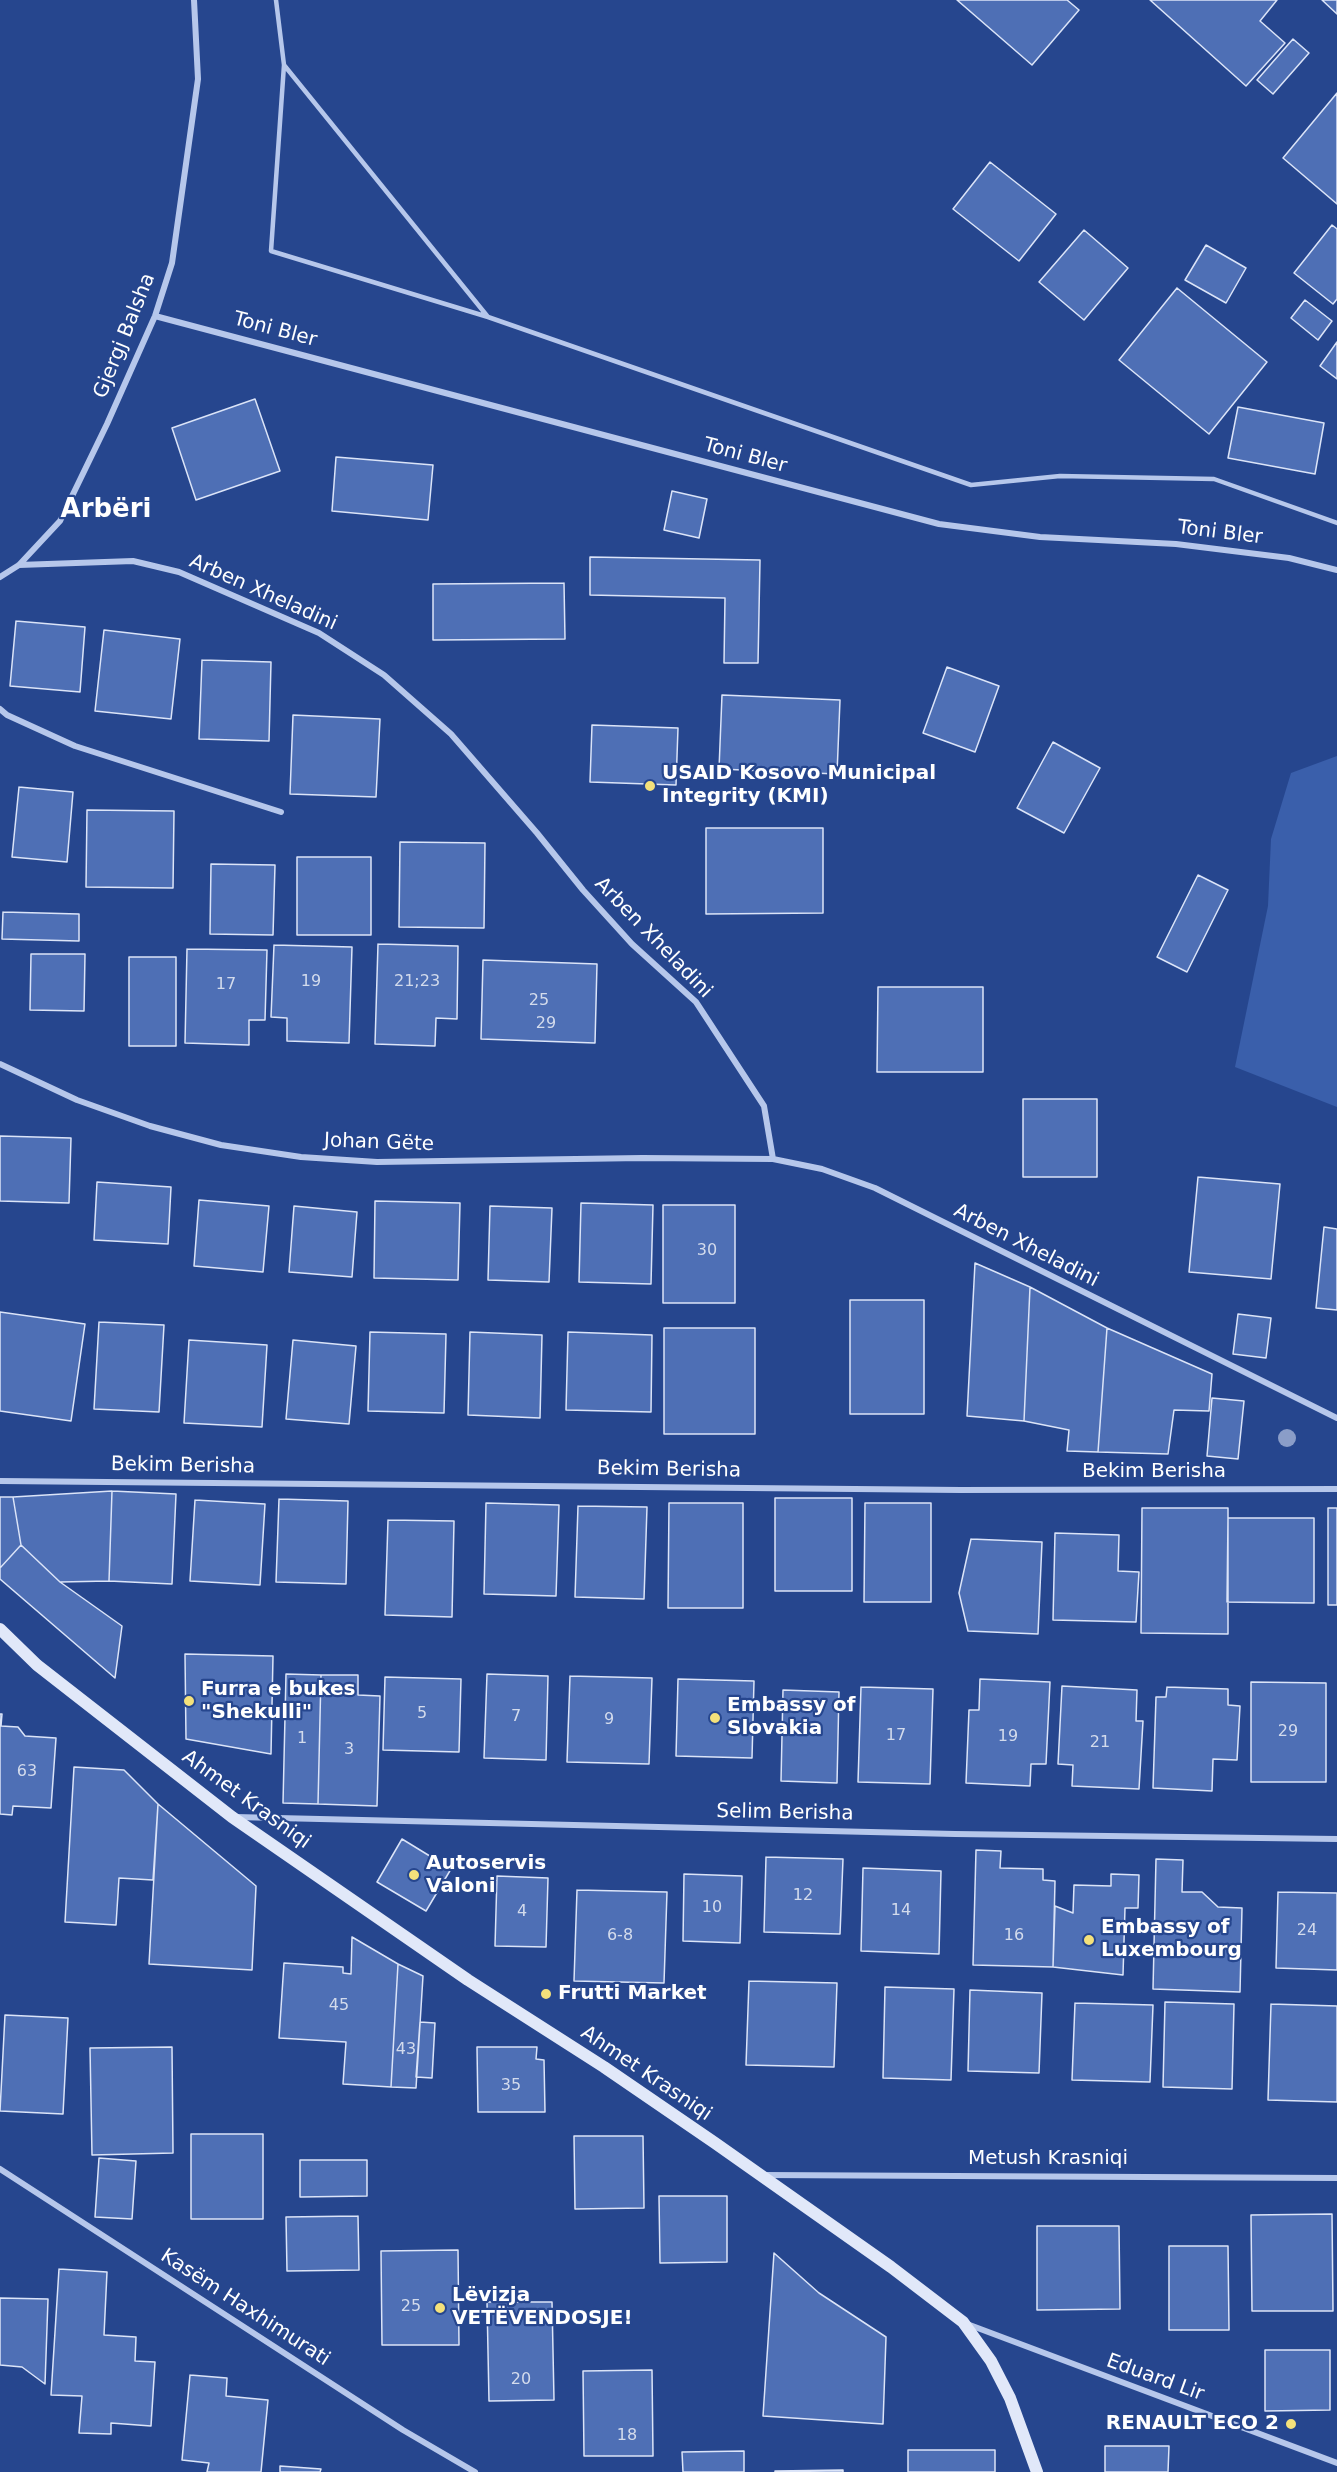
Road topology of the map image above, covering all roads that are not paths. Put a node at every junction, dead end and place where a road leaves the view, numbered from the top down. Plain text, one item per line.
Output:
1 (194, 0) edge
2 (276, 0) edge
3 (284, 65) junction
4 (155, 316) junction
5 (488, 317) junction
6 (1337, 523) edge
7 (19, 565) junction
8 (1337, 570) edge
9 (0, 576) edge
10 (0, 709) edge
11 (281, 812) dead end
12 (0, 1064) edge
13 (773, 1160) junction
14 (1337, 1418) edge
15 (0, 1480) edge
16 (1337, 1489) edge
17 (0, 1629) edge
18 (232, 1817) junction
19 (1337, 1839) edge
20 (0, 2169) edge
21 (759, 2175) junction
22 (1337, 2178) edge
23 (963, 2322) junction
24 (1337, 2463) edge
25 (475, 2472) edge
26 (1037, 2472) edge

1 - 4 street, Gjergj Balsha
2 - 3 lane
3 - 5 lane
3 - 5 lane
4 - 7 street, Gjergj Balsha
4 - 8 street, Toni Bler
5 - 6 lane
7 - 9 street, Gjergj Balsha
7 - 13 street, Arben Xheladini
10 - 11 street
12 - 13 street, Johan Gëte
13 - 14 street, Arben Xheladini
15 - 16 street, Bekim Berisha
17 - 18 main road, Ahmet Krasniqi
18 - 19 street, Selim Berisha
18 - 21 main road, Ahmet Krasniqi
20 - 25 street, Kasëm Haxhimurati
21 - 22 street, Metush Krasniqi
21 - 23 main road, Ahmet Krasniqi
23 - 24 street, Eduard Lir
23 - 26 main road, Ahmet Krasniqi

